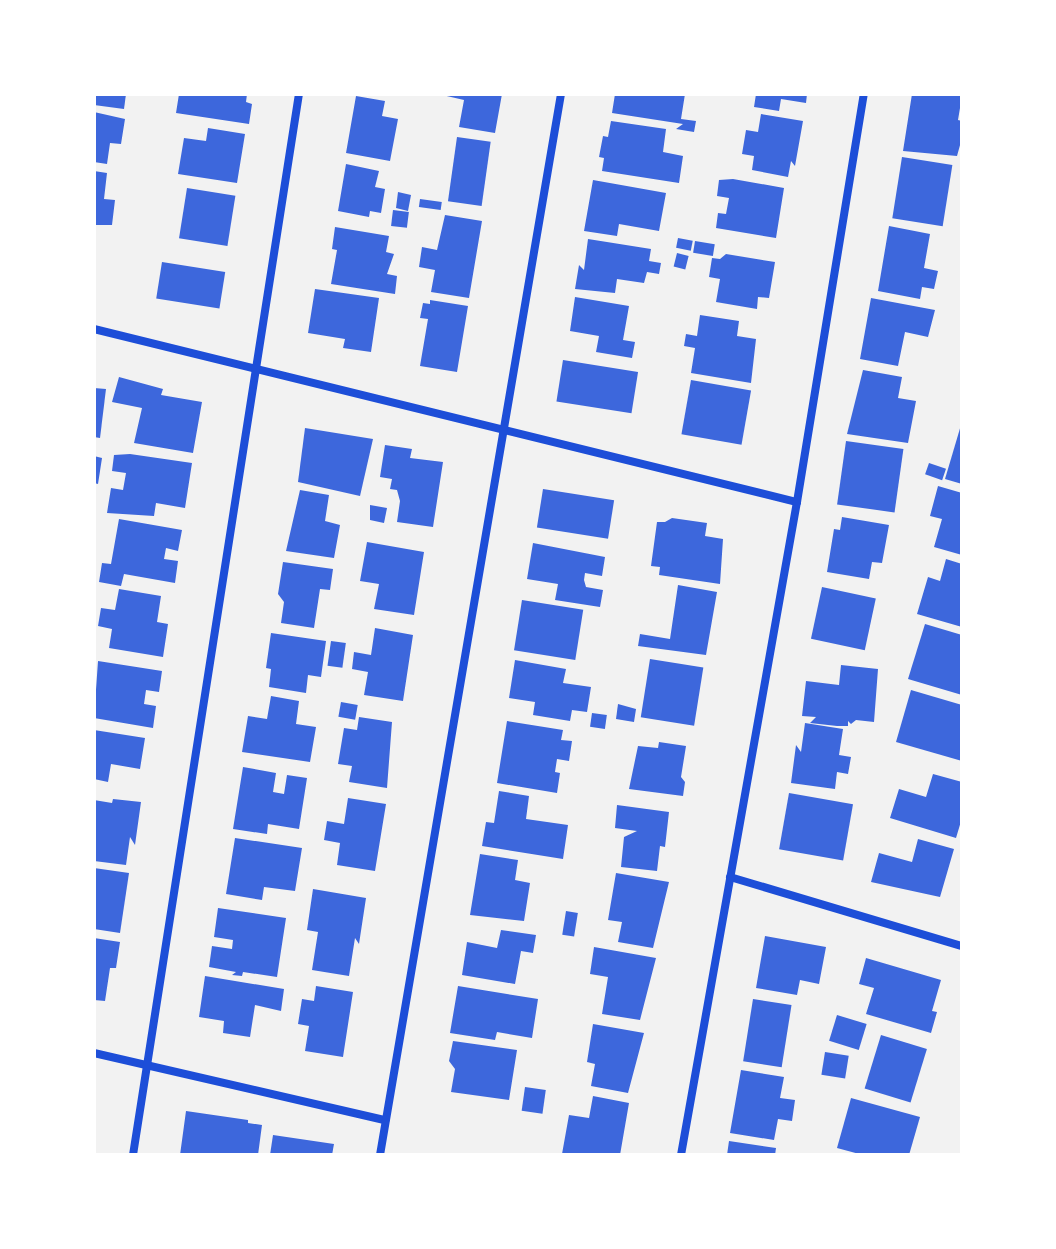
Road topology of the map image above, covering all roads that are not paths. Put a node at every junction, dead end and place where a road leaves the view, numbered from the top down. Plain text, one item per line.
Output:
1 (299, 94) edge
2 (561, 94) edge
3 (864, 94) edge
4 (94, 329) edge
5 (255, 369) junction
6 (502, 431) junction
7 (797, 502) junction
8 (730, 877) junction
9 (962, 946) edge
10 (94, 1053) edge
11 (147, 1066) junction
12 (385, 1120) junction
13 (133, 1155) edge
14 (380, 1155) edge
15 (681, 1155) edge

1 - 5 street
2 - 6 street
3 - 7 street
4 - 5 street
5 - 6 street
5 - 11 street
6 - 7 street
6 - 12 street
7 - 8 street
8 - 9 street
8 - 15 street
10 - 11 street
11 - 12 street
11 - 13 street
12 - 14 street

